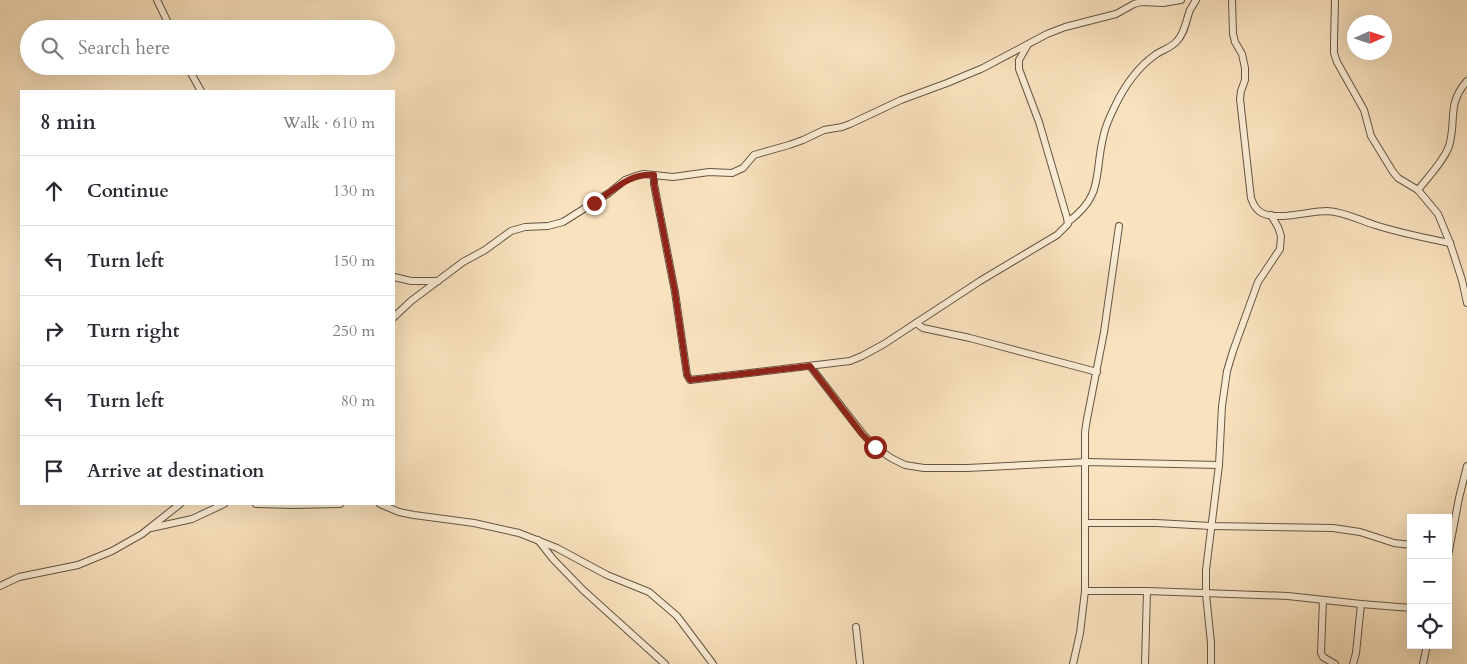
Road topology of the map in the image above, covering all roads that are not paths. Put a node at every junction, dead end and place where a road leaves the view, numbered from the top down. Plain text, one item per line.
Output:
1 (157, 0) edge
2 (1181, 0) edge
3 (1196, 0) edge
4 (1232, 0) edge
5 (1335, 0) edge
6 (1144, 1) edge
7 (167, 20) edge
8 (1030, 43) junction
9 (193, 75) edge
10 (1467, 81) edge
11 (200, 90) edge
12 (654, 175) junction
13 (1418, 190) junction
14 (1270, 216) junction
15 (1068, 222) junction
16 (1119, 226) dead end
17 (1450, 243) junction
18 (395, 277) edge
19 (439, 281) junction
20 (1467, 303) edge
21 (395, 316) edge
22 (916, 323) junction
23 (810, 366) junction
24 (1097, 372) junction
25 (1086, 462) junction
26 (1220, 465) junction
27 (1467, 466) edge
28 (179, 505) edge
29 (222, 505) edge
30 (277, 505) edge
31 (327, 505) edge
32 (382, 505) edge
33 (1086, 523) junction
34 (1211, 526) junction
35 (150, 528) junction
36 (1452, 531) edge
37 (537, 540) junction
38 (1407, 545) edge
39 (0, 586) edge
40 (1085, 591) junction
41 (1147, 591) junction
42 (1206, 594) junction
43 (1322, 600) junction
44 (1361, 604) junction
45 (1407, 608) edge
46 (856, 627) dead end
47 (1426, 649) edge
48 (665, 664) edge
49 (713, 664) edge
50 (860, 664) edge
51 (1073, 664) edge
52 (1145, 664) edge
53 (1211, 664) edge
54 (1336, 664) edge
55 (1353, 664) edge
56 (1423, 664) edge

1 - 7 street
2 - 6 street
3 - 15 street
4 - 14 street
5 - 13 street
6 - 8 street
8 - 12 street
8 - 15 street
9 - 11 street
10 - 13 street
12 - 19 street
12 - 23 street
13 - 17 street
14 - 17 street
14 - 26 street
15 - 22 street
16 - 24 street
17 - 20 street
18 - 19 street
19 - 21 street
22 - 23 street
22 - 24 street
23 - 25 street
24 - 25 street
25 - 26 street
25 - 33 street
26 - 34 street
27 - 36 street
28 - 35 street
29 - 35 street
30 - 31 street
32 - 37 street
33 - 34 street
33 - 40 street
34 - 38 street
34 - 42 street
35 - 39 street
37 - 48 street
37 - 49 street
40 - 41 street
40 - 51 street
41 - 42 street
41 - 52 street
42 - 43 street
42 - 53 street
43 - 44 street
43 - 54 street
44 - 45 street
44 - 55 street
46 - 50 street
47 - 56 street

